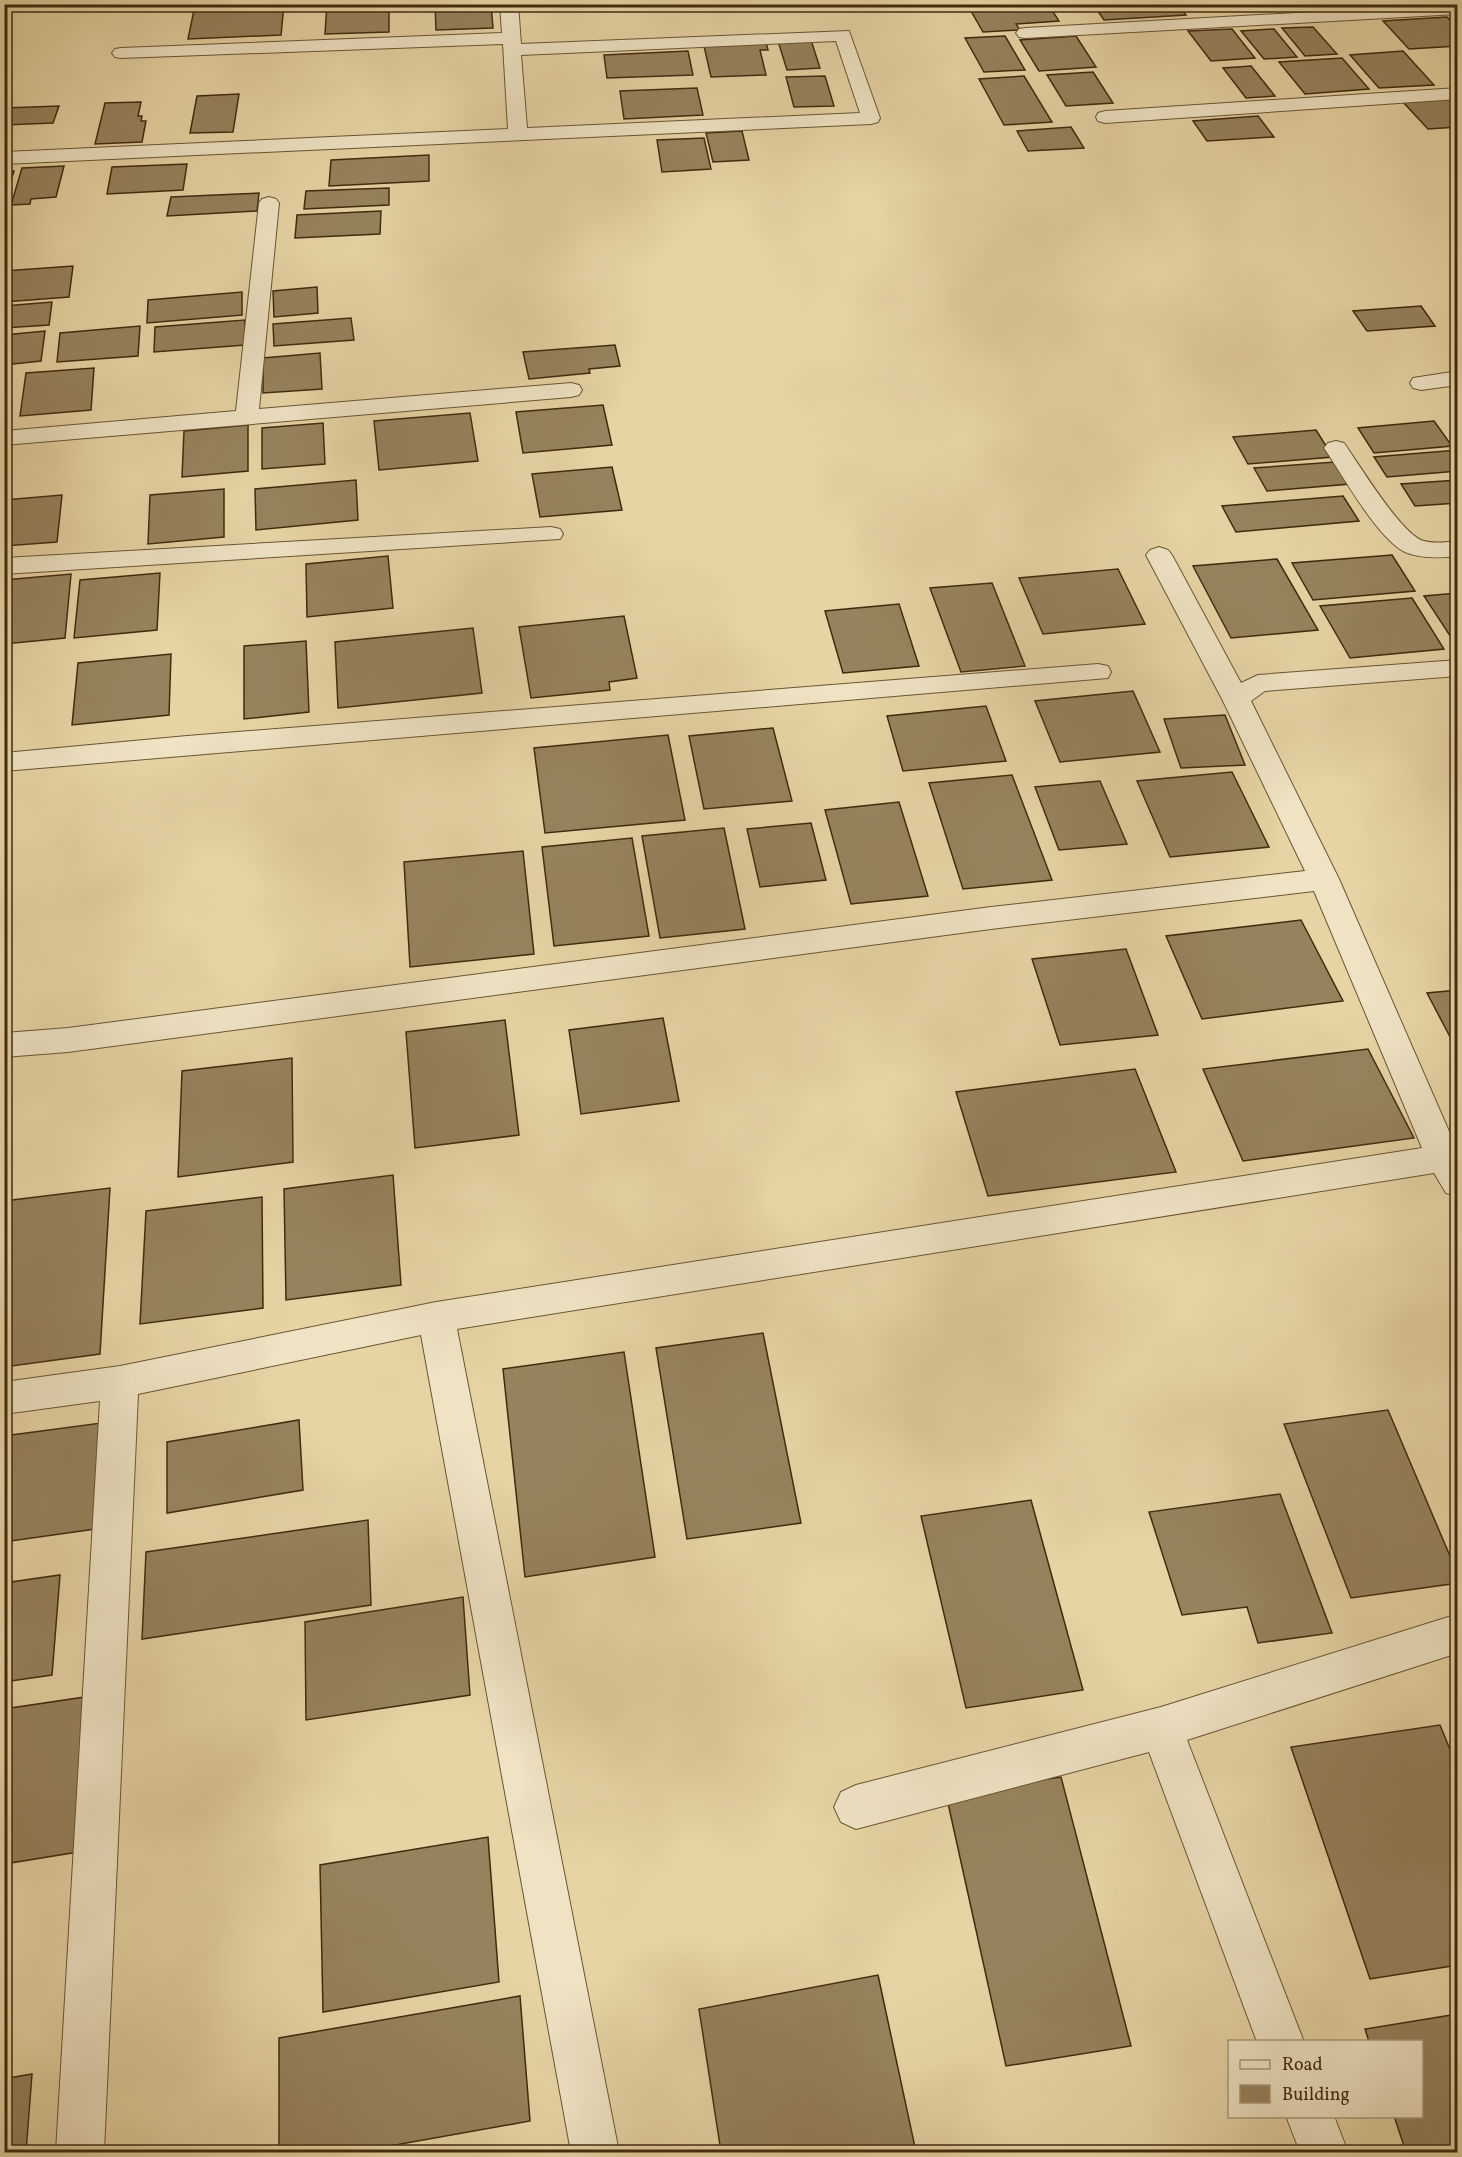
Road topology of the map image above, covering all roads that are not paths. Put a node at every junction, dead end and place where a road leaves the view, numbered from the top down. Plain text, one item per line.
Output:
1 (509, 4) edge
2 (1458, 9) edge
3 (1025, 33) dead end
4 (512, 44) junction
5 (121, 53) dead end
6 (1458, 93) edge
7 (1105, 117) dead end
8 (518, 135) junction
9 (4, 158) edge
10 (269, 203) dead end
11 (1458, 378) edge
12 (1421, 383) dead end
13 (571, 390) dead end
14 (247, 418) junction
15 (4, 438) edge
16 (1336, 448) dead end
17 (550, 534) dead end
18 (1458, 548) edge
19 (1159, 555) dead end
20 (4, 566) edge
21 (1458, 668) edge
22 (1098, 672) dead end
23 (1236, 699) junction
24 (4, 762) edge
25 (1324, 879) junction
26 (4, 1045) edge
27 (1450, 1171) edge
28 (436, 1317) junction
29 (120, 1382) junction
30 (4, 1398) edge
31 (1458, 1633) edge
32 (1161, 1728) junction
33 (856, 1807) dead end
34 (1280, 2040) edge
35 (1311, 2118) edge
36 (80, 2152) edge
37 (595, 2152) edge
38 (1324, 2152) edge

1 - 4 street
2 - 3 street
4 - 5 street
4 - 8 street
4 - 8 street
6 - 7 street
8 - 9 street
10 - 14 street
11 - 12 street
13 - 14 street
14 - 15 street
16 - 18 street
17 - 20 street
19 - 23 street
21 - 23 street
22 - 24 street
23 - 25 street
25 - 26 street
25 - 27 street
27 - 28 street
28 - 29 street
28 - 37 street
29 - 30 street
29 - 36 street
31 - 32 street
32 - 33 street
32 - 34 street
35 - 38 street

